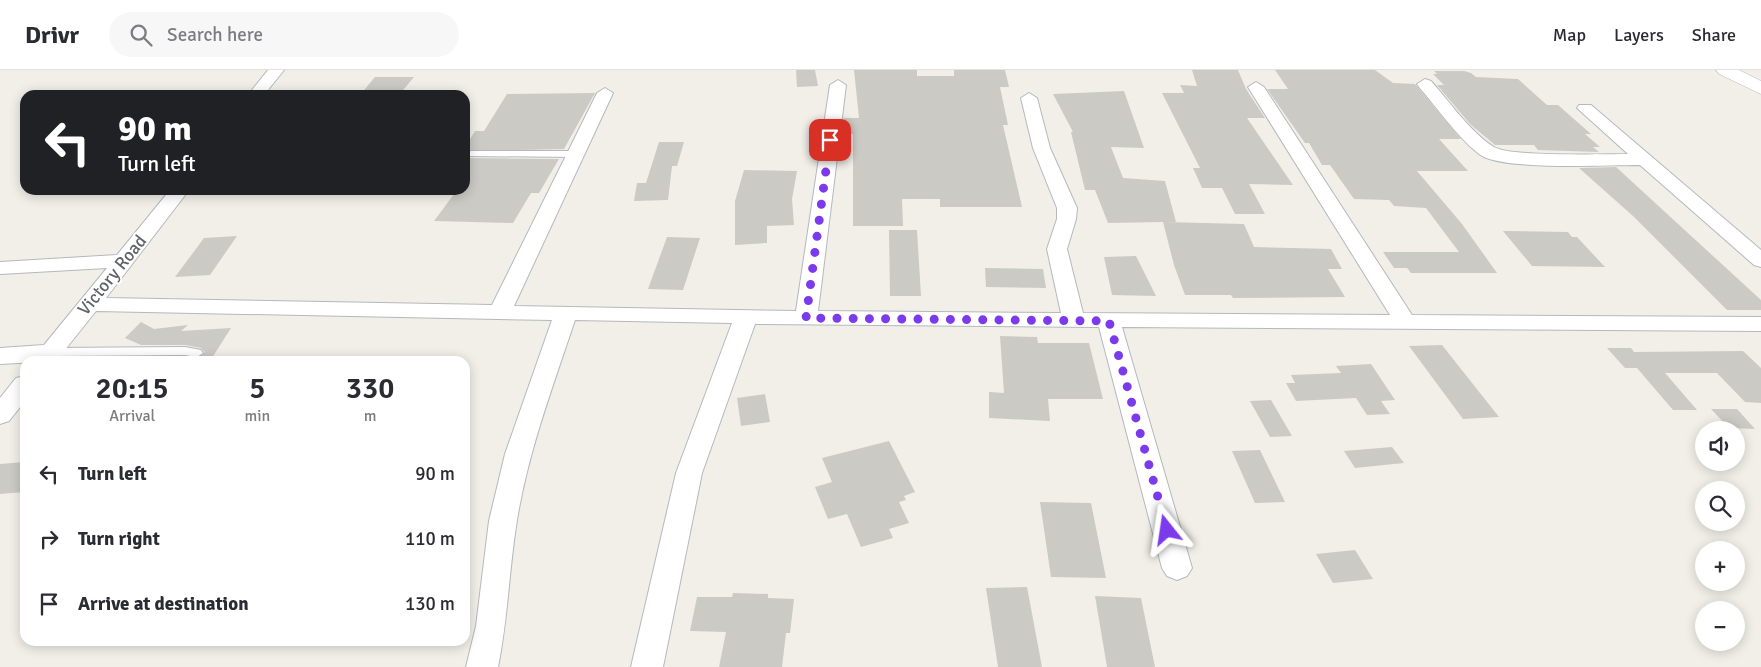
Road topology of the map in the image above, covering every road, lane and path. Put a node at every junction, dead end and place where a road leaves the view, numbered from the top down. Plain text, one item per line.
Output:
1 (276, 70) edge
2 (1725, 70) edge
3 (1425, 84) dead end
4 (838, 85) dead end
5 (1256, 86) dead end
6 (1761, 88) edge
7 (260, 90) edge
8 (606, 93) dead end
9 (1029, 98) dead end
10 (1585, 108) dead end
11 (470, 154) dead end
12 (576, 154) junction
13 (1646, 160) junction
14 (176, 195) edge
15 (123, 261) junction
16 (1761, 261) edge
17 (0, 268) edge
18 (89, 304) junction
19 (500, 312) junction
20 (566, 313) junction
21 (746, 317) junction
22 (806, 318) junction
23 (1074, 320) junction
24 (1109, 321) junction
25 (1406, 323) junction
26 (1758, 327) edge
27 (197, 353) dead end
28 (0, 356) edge
29 (20, 356) edge
30 (48, 356) edge
31 (70, 356) edge
32 (20, 390) edge
33 (0, 415) edge
34 (1177, 568) dead end
35 (482, 667) edge
36 (647, 667) edge

1 - 7 street
2 - 6 street
3 - 13 street
4 - 22 street
5 - 25 street
8 - 12 street
9 - 23 street
10 - 13 street
11 - 12 lane
12 - 19 street
13 - 16 street
14 - 15 street, Victory Road
15 - 17 street
15 - 18 street, Victory Road
18 - 19 street
18 - 30 street, Victory Road
19 - 20 street
20 - 21 street
20 - 35 street
21 - 22 street
21 - 36 street
22 - 23 street
23 - 24 street
24 - 25 street
24 - 34 street
25 - 26 street
27 - 31 lane
28 - 29 street
32 - 33 street

